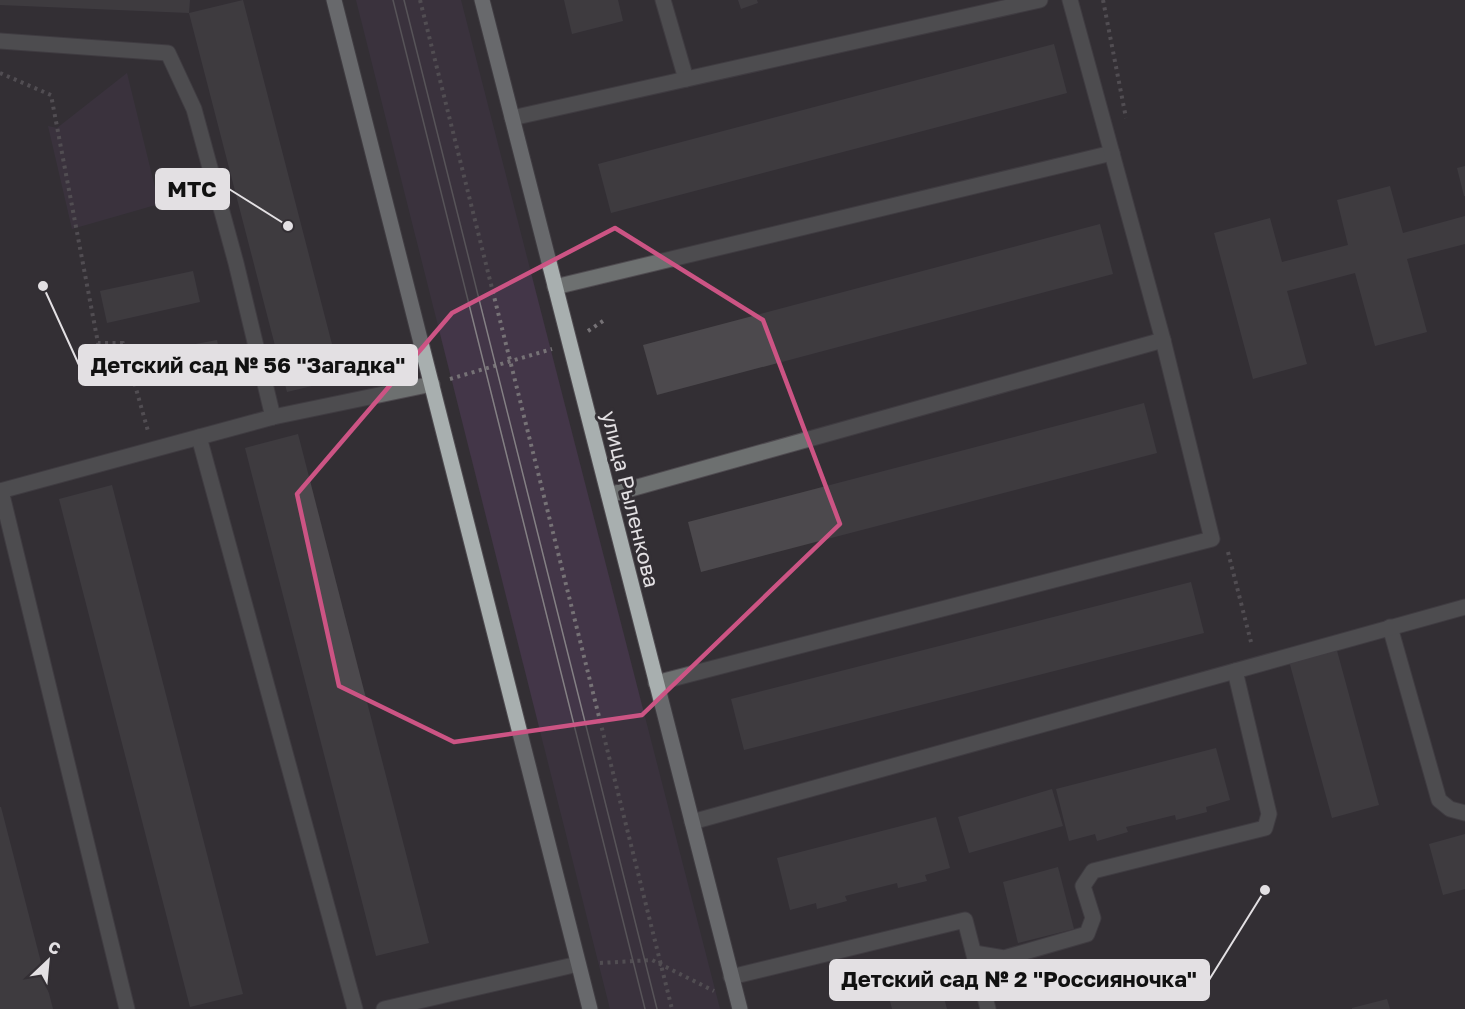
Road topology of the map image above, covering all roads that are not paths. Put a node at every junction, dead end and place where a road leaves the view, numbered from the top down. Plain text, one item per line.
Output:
1 (334, 0) edge
2 (482, 0) edge
3 (663, 0) edge
4 (1040, 0) edge
5 (1070, 0) edge
6 (0, 42) edge
7 (686, 79) junction
8 (512, 118) junction
9 (1112, 153) junction
10 (555, 287) junction
11 (1163, 340) junction
12 (432, 384) junction
13 (273, 417) junction
14 (200, 437) junction
15 (0, 491) edge
16 (609, 495) junction
17 (1465, 606) edge
18 (1390, 627) junction
19 (1234, 670) junction
20 (656, 683) junction
21 (1465, 813) edge
22 (692, 822) junction
23 (974, 953) junction
24 (578, 964) junction
25 (731, 977) junction
26 (739, 1004) edge
27 (126, 1009) edge
28 (355, 1009) edge
29 (384, 1009) edge
30 (590, 1009) edge
31 (988, 1009) edge

1 - 12 main road
2 - 8 main road, улица Рыленкова
3 - 7 lane
4 - 7 lane
5 - 9 lane
6 - 13 lane
7 - 8 lane
8 - 10 main road, улица Рыленкова
9 - 10 lane
9 - 11 lane
10 - 16 main road, улица Рыленкова
11 - 16 lane
11 - 20 lane
12 - 13 lane
12 - 24 main road
13 - 14 lane
14 - 15 lane
14 - 28 lane
15 - 27 lane
16 - 20 main road, улица Рыленкова
17 - 18 lane
18 - 19 lane
18 - 21 lane
19 - 22 lane
19 - 23 lane
20 - 22 main road, улица Рыленкова
22 - 25 main road, улица Рыленкова
23 - 25 lane
23 - 31 lane
24 - 29 lane
24 - 30 main road
25 - 26 main road, улица Рыленкова

